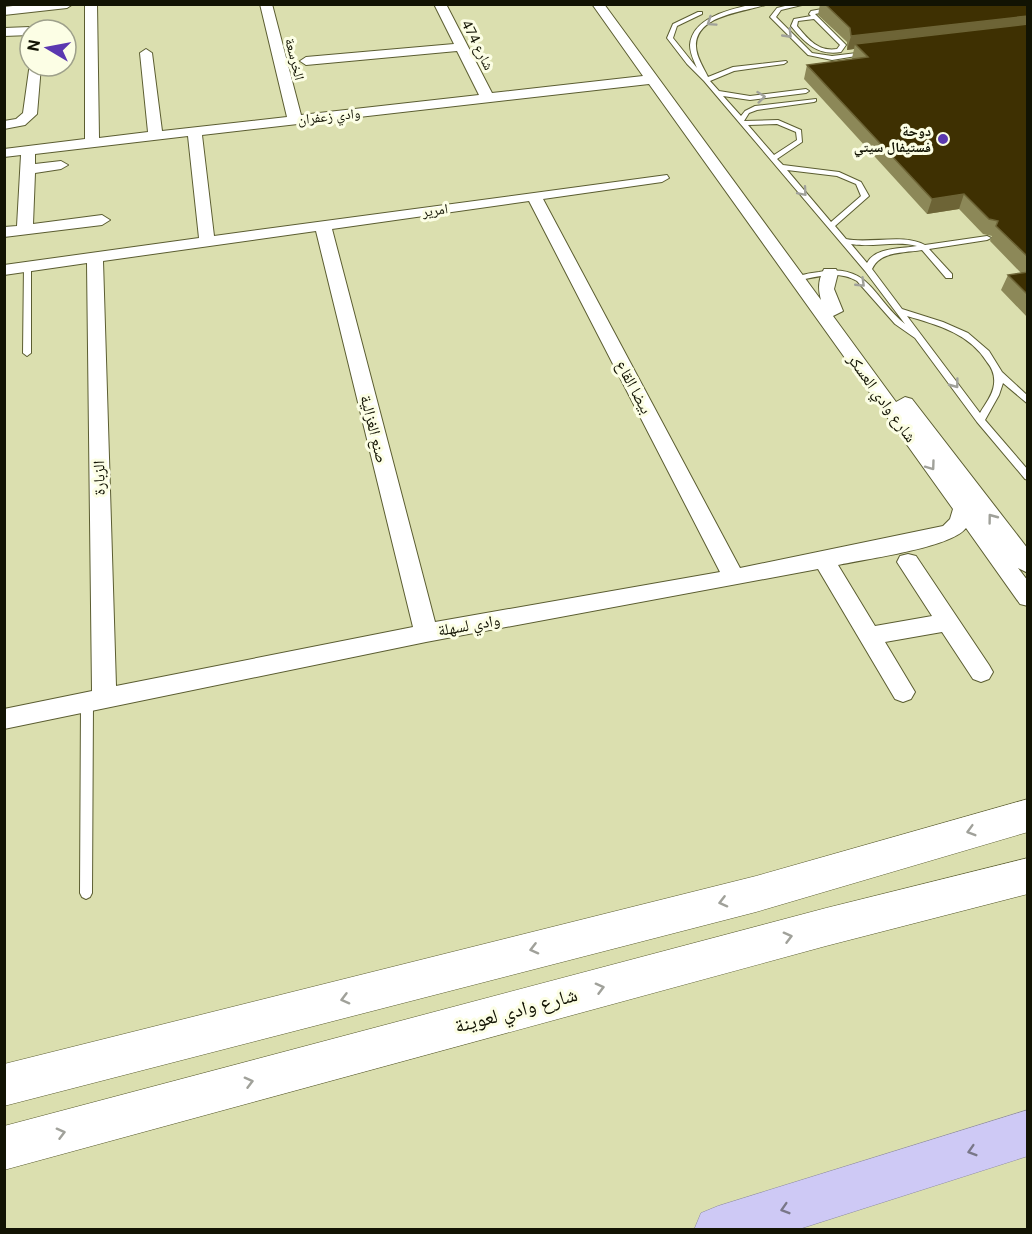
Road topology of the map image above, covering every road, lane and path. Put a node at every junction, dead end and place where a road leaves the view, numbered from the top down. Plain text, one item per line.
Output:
1 (67, 4) edge
2 (91, 4) edge
3 (266, 4) edge
4 (440, 4) edge
5 (598, 4) edge
6 (766, 4) edge
7 (804, 4) edge
8 (837, 8) edge
9 (4, 11) edge
10 (700, 13) dead end
11 (812, 18) dead end
12 (462, 47) junction
13 (146, 53) dead end
14 (876, 53) edge
15 (306, 61) dead end
16 (784, 62) dead end
17 (33, 78) edge
18 (654, 79) junction
19 (706, 80) junction
20 (806, 91) dead end
21 (717, 93) junction
22 (488, 99) junction
23 (814, 100) dead end
24 (295, 120) junction
25 (742, 122) junction
26 (4, 125) edge
27 (194, 130) junction
28 (155, 135) junction
29 (92, 143) junction
30 (28, 151) junction
31 (4, 153) edge
32 (774, 158) junction
33 (61, 165) dead end
34 (782, 166) junction
35 (27, 169) junction
36 (662, 178) dead end
37 (534, 196) junction
38 (102, 219) dead end
39 (323, 225) junction
40 (832, 225) junction
41 (25, 229) junction
42 (4, 232) edge
43 (987, 238) dead end
44 (845, 241) junction
45 (207, 242) junction
46 (922, 247) junction
47 (95, 257) junction
48 (27, 267) junction
49 (868, 269) junction
50 (4, 270) edge
51 (830, 273) junction
52 (949, 276) dead end
53 (801, 278) junction
54 (834, 311) junction
55 (900, 311) junction
56 (920, 337) junction
57 (27, 352) dead end
58 (997, 373) junction
59 (1028, 401) edge
60 (980, 420) junction
61 (1027, 475) edge
62 (963, 509) junction
63 (935, 537) junction
64 (990, 547) junction
65 (824, 560) junction
66 (909, 562) dead end
67 (1028, 565) edge
68 (734, 578) junction
69 (1028, 598) edge
70 (948, 622) junction
71 (426, 633) junction
72 (869, 636) junction
73 (981, 672) dead end
74 (903, 692) dead end
75 (95, 701) junction
76 (4, 719) edge
77 (1028, 815) edge
78 (1028, 876) edge
79 (86, 893) dead end
80 (4, 1085) edge
81 (1028, 1133) edge
82 (4, 1148) edge
83 (718, 1230) edge

1 - 9 street
2 - 29 street
3 - 24 street, الخرسعة
4 - 12 street, شارع 474
5 - 18 street, شارع وادي العسكر
6 -> 19 lane
7 -> 14 lane
8 - 11 lane
10 - 19 lane
12 - 15 street
12 - 22 street, شارع 474
13 - 28 street
16 - 19 lane
17 - 26 street
18 - 22 street, وادي زعفران
18 - 53 street, شارع وادي العسكر
19 - 21 lane
21 -> 20 lane
21 - 25 lane
22 - 24 street, وادي زعفران
23 - 25 lane
24 - 27 street, وادي زعفران
25 - 32 lane
25 - 32 lane
27 - 28 street, وادي زعفران
27 - 45 street
28 - 29 street, وادي زعفران
29 - 30 street, وادي زعفران
30 - 31 street, وادي زعفران
30 - 35 street
32 - 34 lane
33 - 35 street
34 -> 40 lane
34 - 40 lane
35 - 41 street
36 - 37 street, امرير
37 - 39 street, امرير
37 - 68 street, بيضا القاع
38 - 41 street
39 - 45 street, امرير
39 - 71 street, صنع الغزالية
40 - 44 lane
41 - 42 street
43 - 46 lane
44 - 46 lane
44 - 49 lane
45 - 47 street, امرير
46 - 49 lane
46 - 52 lane
47 - 48 street, امرير
47 - 75 street, الزبارة
48 - 50 street, امرير
48 - 57 lane
49 - 55 lane
51 - 53 lane
51 - 54 street
51 -> 56 lane
53 - 54 street, شارع وادي العسكر
53 -> 62 street, شارع وادي العسكر
67 -> 54 street, شارع وادي العسكر
55 - 56 lane
55 - 58 lane
56 -> 60 lane
58 - 59 lane
58 - 60 lane
60 - 61 lane
62 - 63 street, وادي لسهلة
62 - 64 street, شارع وادي العسكر
63 - 64 street, وادي لسهلة
63 - 65 street, وادي لسهلة
64 - 69 street, شارع وادي العسكر
65 - 68 street, وادي لسهلة
65 - 72 street
66 - 70 street
68 - 71 street, وادي لسهلة
70 - 72 street
70 - 73 street
71 - 75 street, وادي لسهلة
72 - 74 street
75 - 76 street, وادي لسهلة
75 - 79 lane
77 -> 80 main road
82 -> 78 main road, شارع وادي لعوينة
81 -> 83 highway

